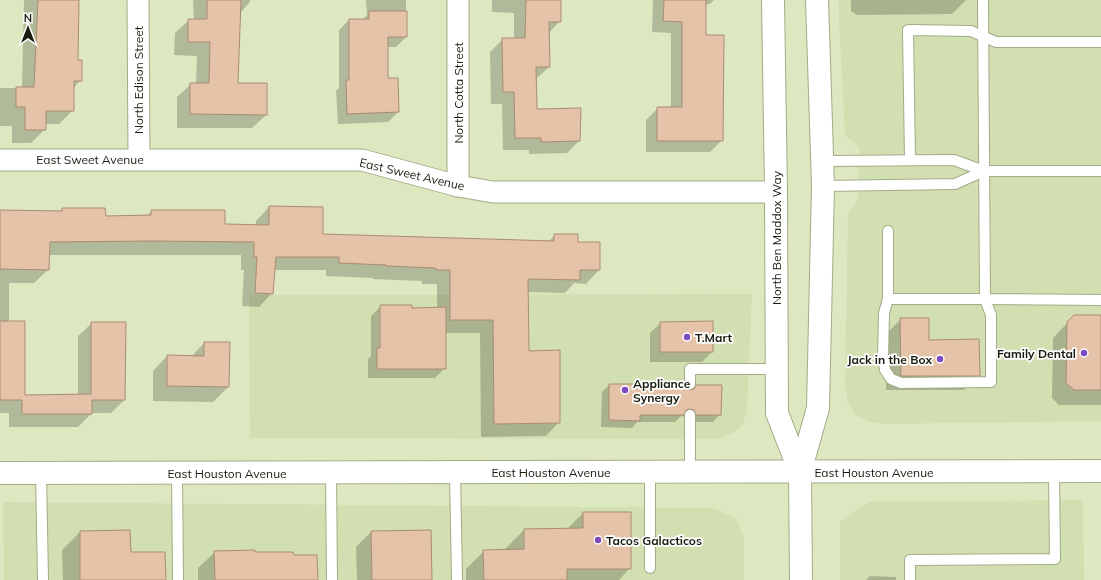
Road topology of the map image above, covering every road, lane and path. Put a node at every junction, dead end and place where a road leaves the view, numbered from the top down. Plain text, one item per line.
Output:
1 (138, 0) edge
2 (458, 0) edge
3 (773, 0) edge
4 (817, 0) edge
5 (983, 0) edge
6 (983, 36) junction
7 (1101, 42) edge
8 (139, 159) junction
9 (0, 160) edge
10 (910, 160) junction
11 (823, 161) junction
12 (984, 171) junction
13 (1101, 171) edge
14 (458, 186) junction
15 (824, 186) junction
16 (776, 192) junction
17 (888, 231) dead end
18 (888, 299) junction
19 (985, 299) junction
20 (1101, 300) edge
21 (777, 369) junction
22 (690, 384) dead end
23 (690, 414) dead end
24 (1054, 471) junction
25 (1101, 471) edge
26 (331, 472) junction
27 (455, 472) junction
28 (650, 472) junction
29 (690, 472) junction
30 (800, 472) junction
31 (0, 473) edge
32 (41, 473) junction
33 (177, 473) junction
34 (650, 568) dead end
35 (43, 580) edge
36 (178, 580) edge
37 (332, 580) edge
38 (457, 580) edge
39 (801, 580) edge
40 (910, 580) edge

1 - 8 street, North Edison Street
2 - 14 street, North Cotta Street
3 - 16 main road, North Ben Maddox Way
4 - 11 main road, North Ben Maddox Way
5 - 6 lane
6 - 7 lane
6 - 10 lane
6 - 12 lane
8 - 9 street, East Sweet Avenue
8 - 14 street, East Sweet Avenue
10 - 11 lane
10 - 12 lane
11 - 15 main road, North Ben Maddox Way
12 - 13 lane
12 - 15 lane
12 - 19 lane
14 - 16 street, East Sweet Avenue
15 - 30 main road, North Ben Maddox Way
16 - 21 main road, North Ben Maddox Way
17 - 18 lane
18 - 19 lane
18 - 19 lane
19 - 20 lane
21 - 22 lane
21 - 30 main road, North Ben Maddox Way
23 - 29 lane
24 - 25 main road, East Houston Avenue
24 - 30 main road, East Houston Avenue
24 - 40 lane
26 - 27 main road, East Houston Avenue
26 - 33 main road, East Houston Avenue
26 - 37 lane
27 - 28 main road, East Houston Avenue
27 - 38 lane
28 - 29 main road, East Houston Avenue
28 - 34 lane
29 - 30 main road, East Houston Avenue
30 - 39 main road, North Ben Maddox Way
31 - 32 main road, East Houston Avenue
32 - 33 main road, East Houston Avenue
32 - 35 lane
33 - 36 lane

